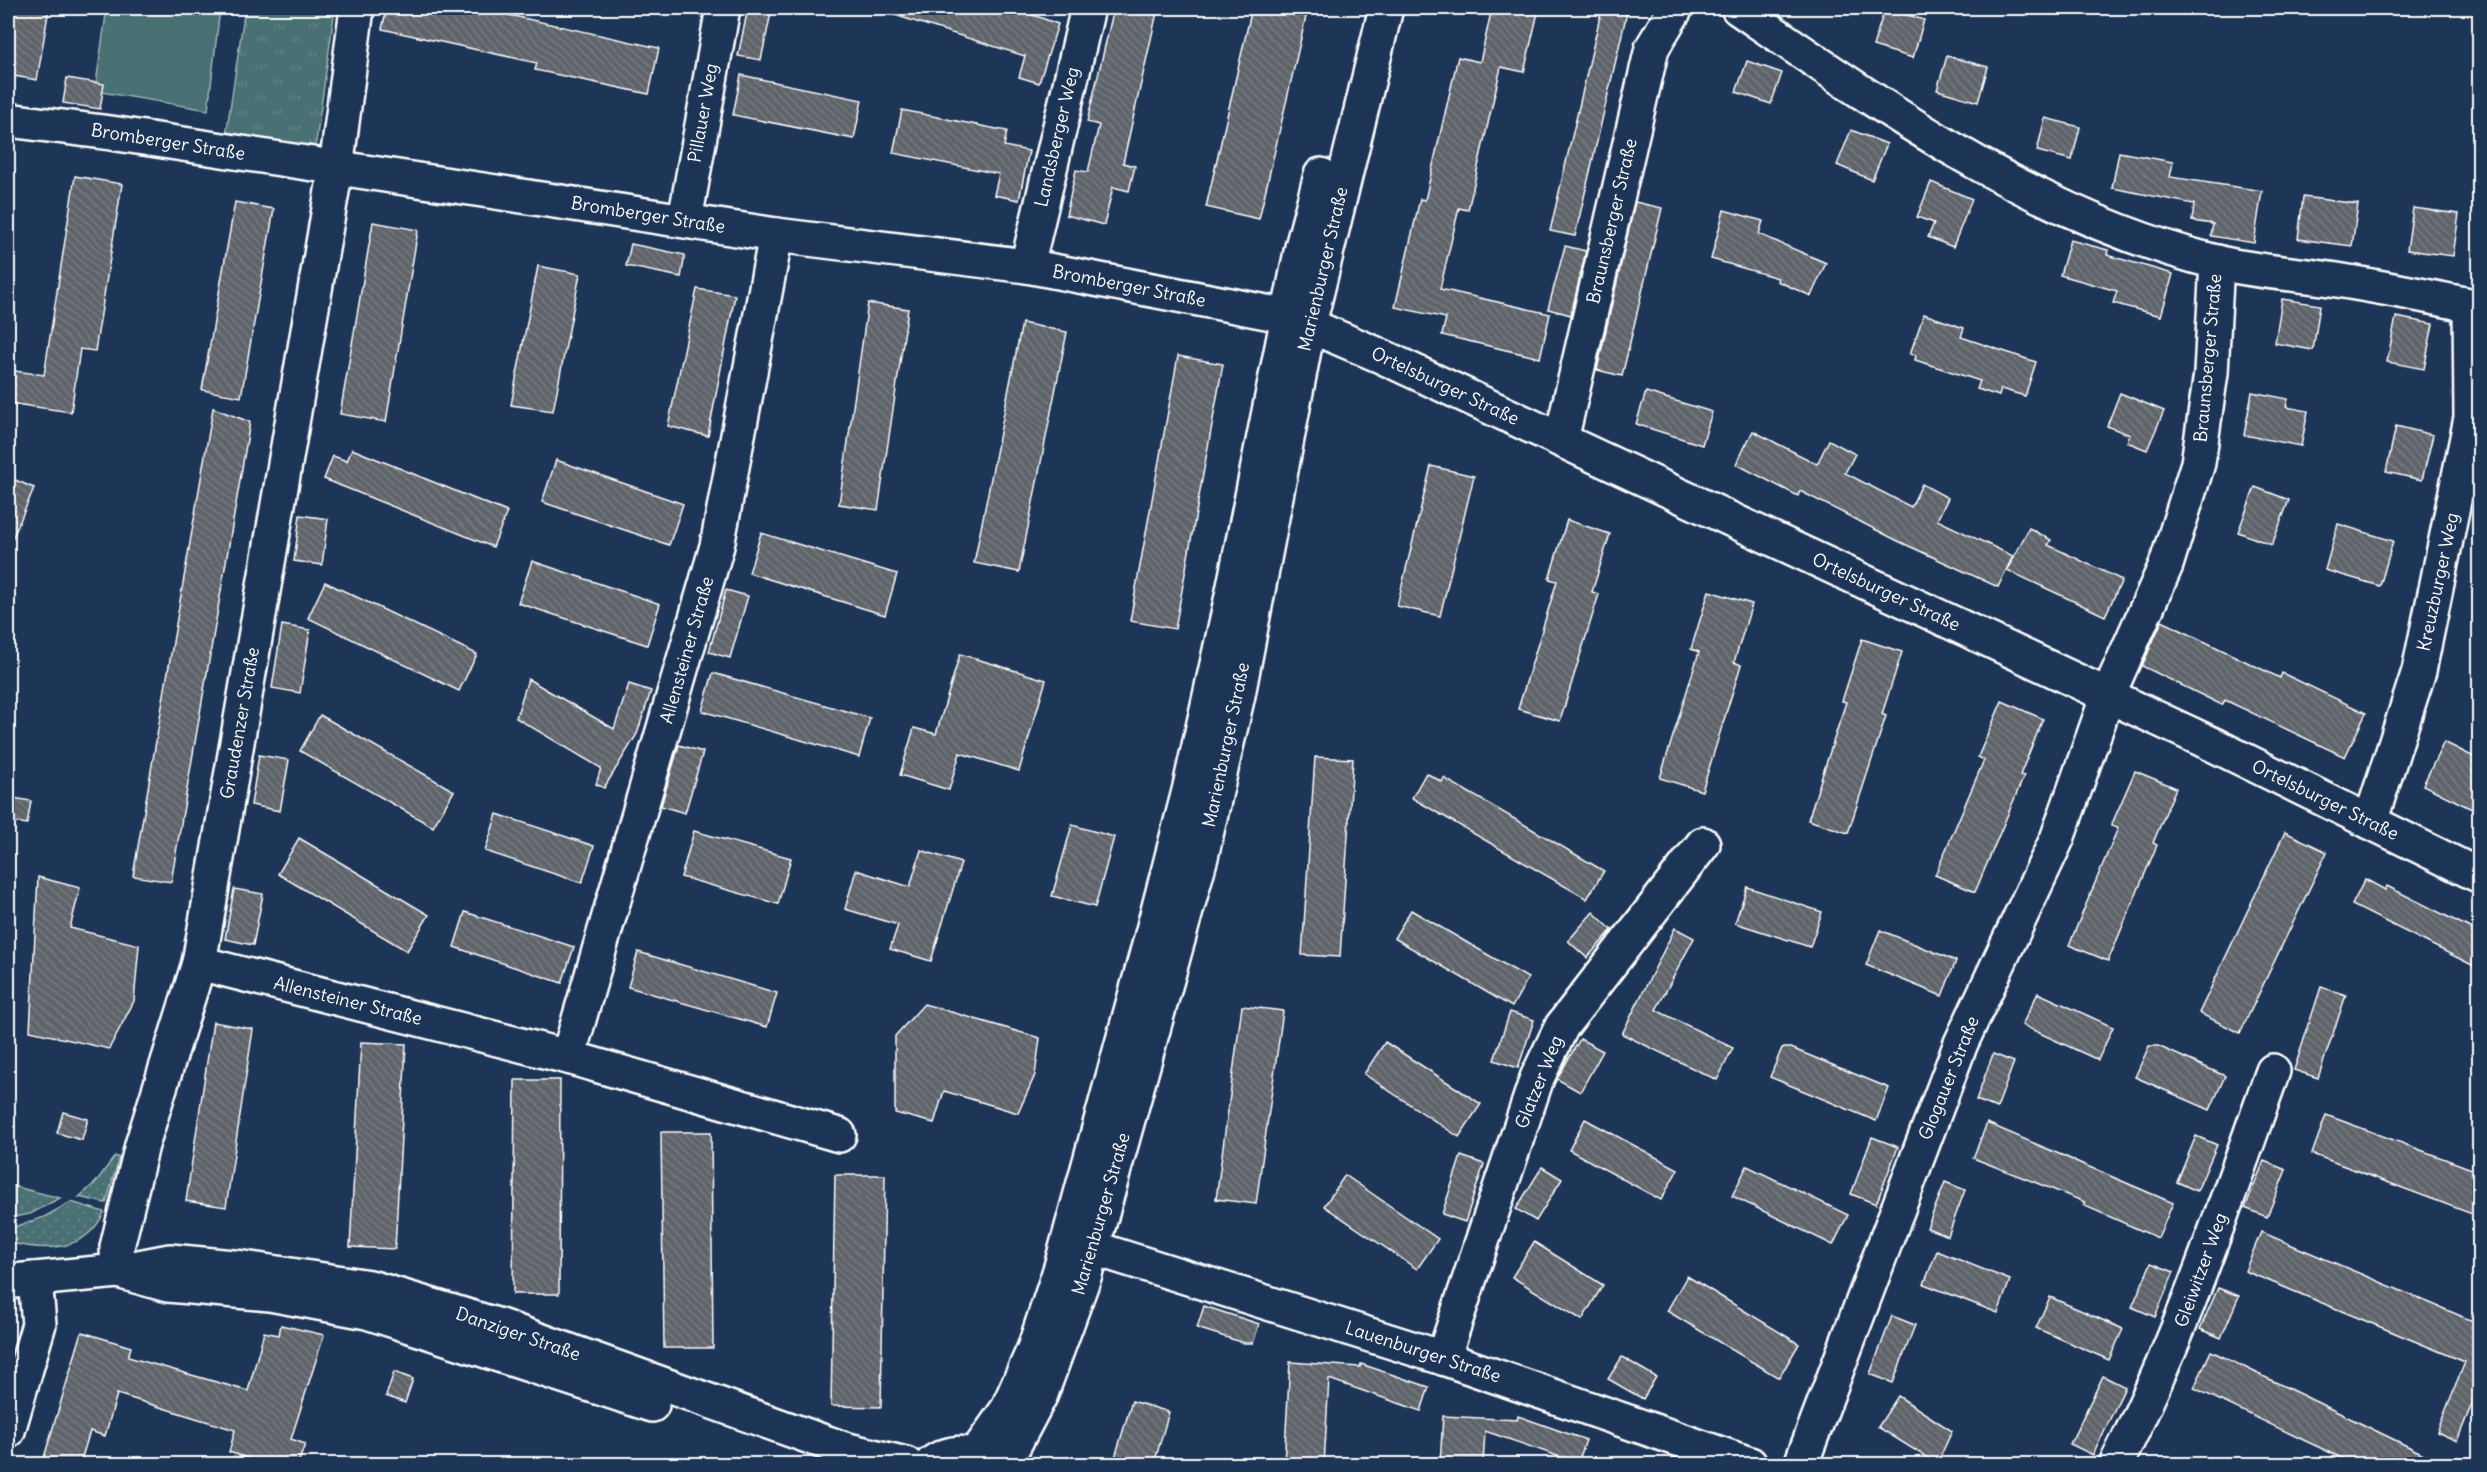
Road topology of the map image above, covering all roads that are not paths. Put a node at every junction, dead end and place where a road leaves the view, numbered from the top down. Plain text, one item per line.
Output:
1 (357, 8) edge
2 (723, 8) edge
3 (1088, 8) edge
4 (1365, 8) edge
5 (1386, 8) edge
6 (1676, 8) edge
7 (1738, 8) edge
8 (8, 120) edge
9 (336, 168) junction
10 (685, 220) junction
11 (776, 235) junction
12 (2217, 262) junction
13 (1027, 266) junction
14 (1298, 320) junction
15 (1561, 440) junction
16 (2108, 695) junction
17 (2370, 822) junction
18 (1703, 844) dead end
19 (2480, 876) edge
20 (199, 963) junction
21 (568, 1057) junction
22 (2273, 1071) dead end
23 (839, 1135) dead end
24 (1080, 1244) junction
25 (118, 1271) junction
26 (21, 1279) edge
27 (1443, 1358) junction
28 (8, 1431) edge
29 (992, 1461) edge
30 (818, 1464) edge
31 (906, 1464) edge
32 (931, 1464) edge
33 (1750, 1464) edge
34 (1801, 1464) edge
35 (2116, 1464) edge

1 - 9 street, Graudenzer Straße
2 - 10 street, Pillauer Weg
3 - 13 street, Landsberger Weg
4 - 14 street, Marienburger Straße
5 - 14 street, Marienburger Straße
6 - 15 street, Braunsberger Straße
7 - 12 street, Braunsberger Straße
8 - 9 street, Bromberger Straße
9 - 10 street, Bromberger Straße
9 - 20 street, Graudenzer Straße
10 - 11 street, Bromberger Straße
11 - 13 street, Bromberger Straße
11 - 21 street, Allensteiner Straße
12 - 16 street, Braunsberger Straße
12 - 17 street, Kreuzburger Weg
13 - 14 street, Bromberger Straße
14 - 15 street, Ortelsburger Straße
14 - 24 street, Marienburger Straße
15 - 16 street, Ortelsburger Straße
16 - 17 street, Ortelsburger Straße
16 - 34 street, Glogauer Straße
17 - 19 street, Ortelsburger Straße
18 - 27 street, Glatzer Weg
20 - 21 street, Allensteiner Straße
20 - 25 street, Graudenzer Straße
21 - 23 street, Allensteiner Straße
22 - 35 street, Gleiwitzer Weg
24 - 27 street, Lauenburger Straße
24 - 29 street, Marienburger Straße
25 - 26 street, Danziger Straße
25 - 30 street, Danziger Straße
25 - 31 street, Danziger Straße
26 - 28 street
27 - 33 street, Lauenburger Straße
29 - 32 street, Marienburger Straße

